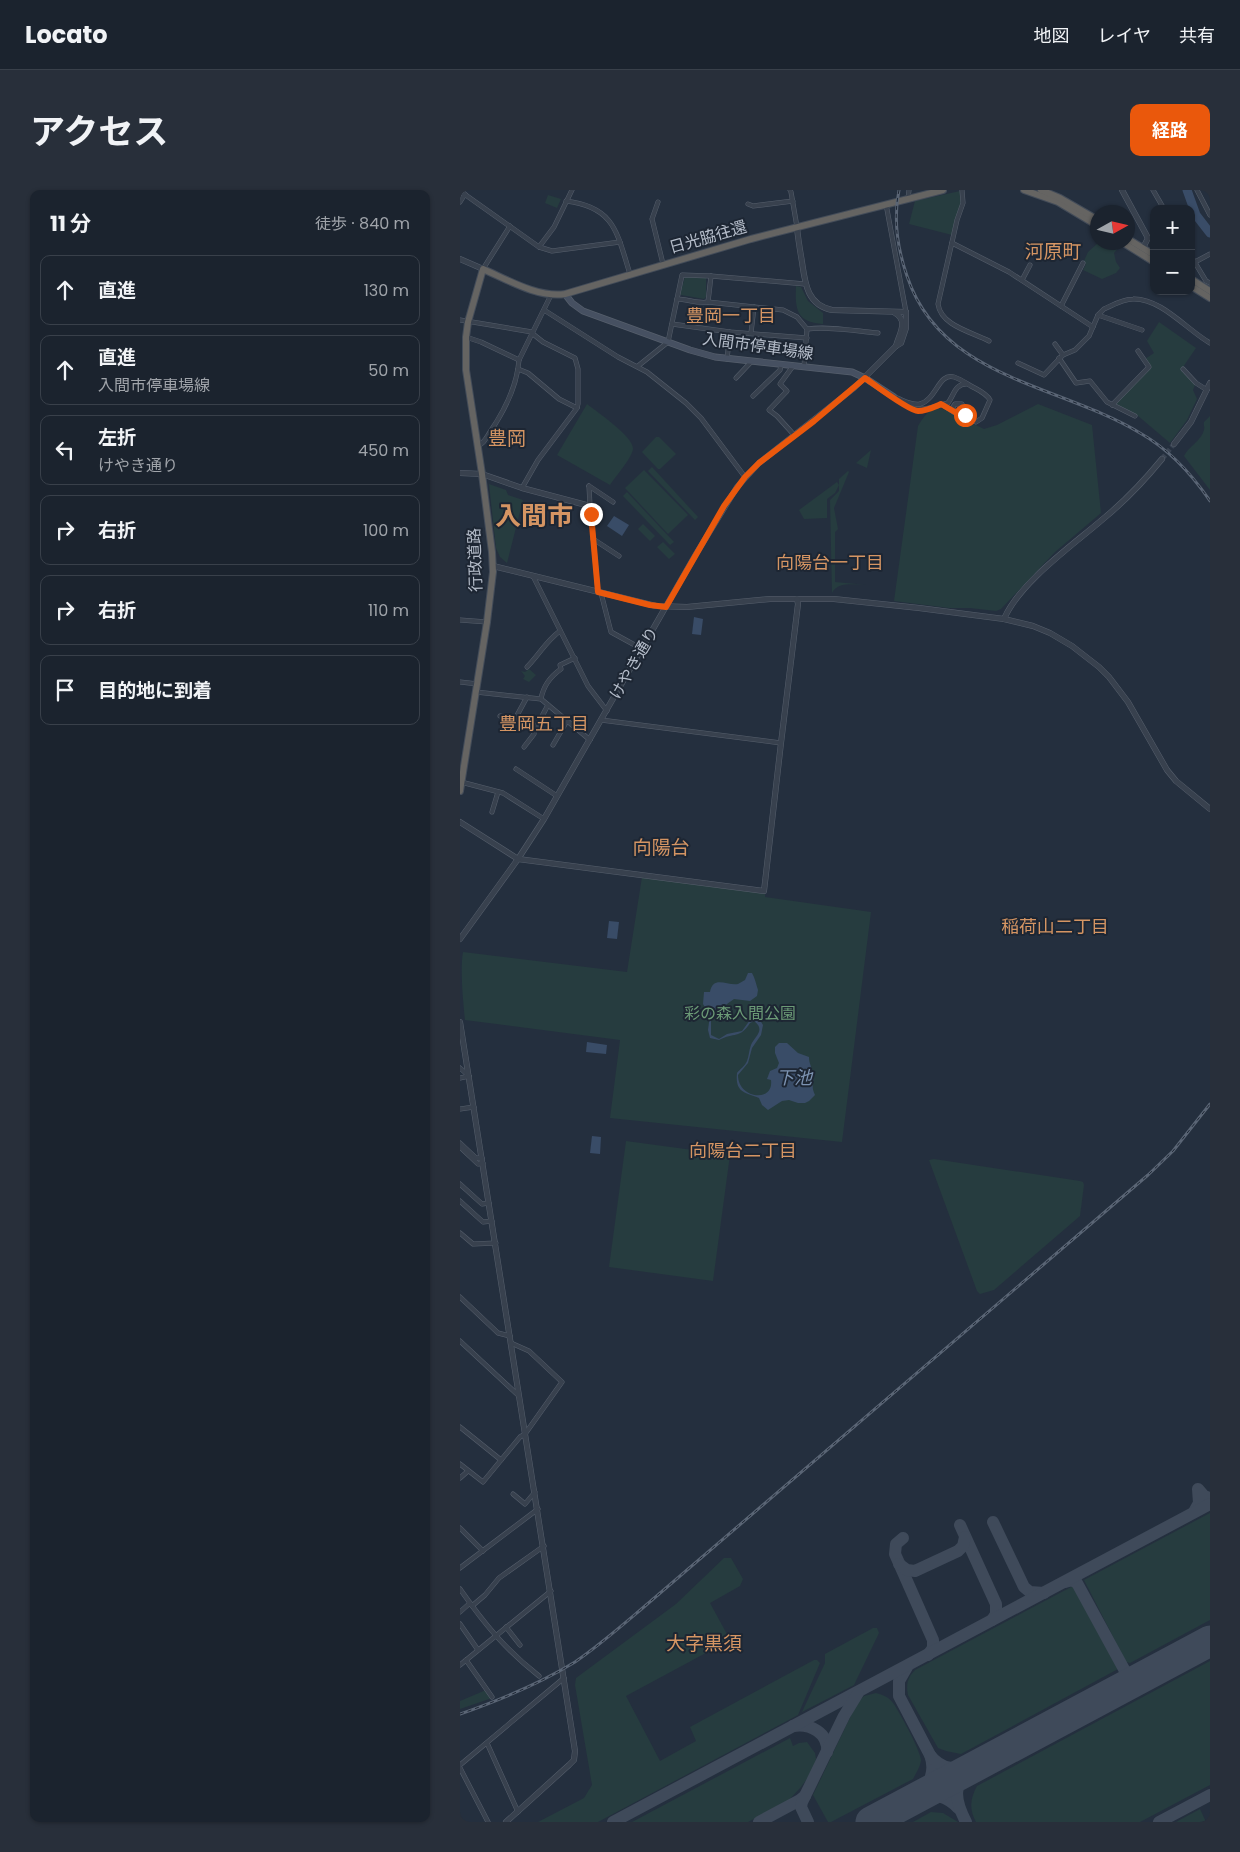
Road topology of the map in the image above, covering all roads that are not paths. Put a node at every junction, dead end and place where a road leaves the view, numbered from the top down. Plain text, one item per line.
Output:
1 (572, 190) edge
2 (790, 190) edge
3 (909, 190) edge
4 (943, 190) edge
5 (962, 190) edge
6 (1024, 190) edge
7 (1042, 190) edge
8 (1122, 190) edge
9 (1153, 190) edge
10 (1197, 190) edge
11 (460, 191) edge
12 (465, 194) junction
13 (908, 199) junction
14 (566, 201) junction
15 (793, 201) junction
16 (460, 202) edge
17 (658, 202) dead end
18 (748, 204) dead end
19 (886, 204) junction
20 (1162, 205) edge
21 (1090, 215) edge
22 (1210, 215) edge
23 (1090, 221) edge
24 (510, 226) junction
25 (797, 227) junction
26 (1148, 238) joint
27 (620, 242) junction
28 (952, 243) junction
29 (1135, 243) edge
30 (539, 247) junction
31 (1143, 248) junction
32 (1135, 250) edge
33 (1150, 252) edge
34 (1210, 254) edge
35 (460, 258) edge
36 (1150, 260) edge
37 (1082, 262) dead end
38 (1195, 262) joint
39 (664, 264) junction
40 (1030, 264) dead end
41 (484, 269) junction
42 (630, 274) junction
43 (711, 276) junction
44 (1022, 280) junction
45 (1195, 282) edge
46 (1210, 283) edge
47 (805, 284) junction
48 (1195, 289) edge
49 (1210, 291) edge
50 (565, 294) junction
51 (551, 295) junction
52 (1210, 298) edge
53 (677, 299) junction
54 (708, 302) junction
55 (1061, 306) junction
56 (754, 307) junction
57 (544, 310) junction
58 (890, 312) junction
59 (906, 312) junction
60 (1098, 315) junction
61 (460, 320) edge
62 (468, 322) junction
63 (672, 324) junction
64 (1093, 327) junction
65 (807, 328) junction
66 (1142, 330) dead end
67 (730, 332) junction
68 (878, 332) dead end
69 (532, 333) junction
70 (751, 333) junction
71 (466, 337) junction
72 (806, 338) junction
73 (989, 341) dead end
74 (668, 342) junction
75 (1210, 343) edge
76 (1055, 344) dead end
77 (896, 346) junction
78 (1138, 351) dead end
79 (1063, 355) junction
80 (1059, 358) junction
81 (727, 359) junction
82 (518, 360) junction
83 (750, 362) junction
84 (1018, 363) dead end
85 (781, 364) junction
86 (638, 366) junction
87 (793, 366) junction
88 (804, 366) junction
89 (518, 369) junction
90 (1183, 369) dead end
91 (463, 372) edge
92 (736, 378) dead end
93 (865, 378) junction
94 (955, 378) junction
95 (1210, 383) edge
96 (966, 384) junction
97 (957, 388) junction
98 (1207, 390) junction
99 (753, 396) dead end
100 (894, 397) junction
101 (941, 404) junction
102 (1112, 405) junction
103 (576, 408) junction
104 (955, 413) junction
105 (1135, 416) dead end
106 (967, 419) junction
107 (794, 436) junction
108 (1174, 444) tunnel mouth
109 (477, 446) junction
110 (1162, 459) tunnel mouth
111 (460, 473) edge
112 (482, 474) junction
113 (745, 477) junction
114 (522, 488) junction
115 (612, 502) dead end
116 (590, 506) junction
117 (591, 514) joint
118 (593, 539) junction
119 (619, 556) dead end
120 (493, 566) junction
121 (533, 576) junction
122 (599, 592) junction
123 (797, 599) junction
124 (666, 607) junction
125 (1004, 619) junction
126 (460, 620) edge
127 (487, 622) junction
128 (560, 631) junction
129 (642, 649) junction
130 (575, 658) junction
131 (527, 667) dead end
132 (460, 682) edge
133 (478, 684) junction
134 (476, 692) junction
135 (527, 697) junction
136 (541, 699) junction
137 (548, 705) junction
138 (607, 711) junction
139 (500, 716) dead end
140 (515, 719) junction
141 (602, 720) junction
142 (567, 721) junction
143 (534, 731) junction
144 (460, 740) edge
145 (590, 740) junction
146 (468, 741) junction
147 (780, 743) junction
148 (553, 745) dead end
149 (524, 747) dead end
150 (463, 756) edge
151 (516, 769) dead end
152 (461, 782) edge
153 (460, 791) edge
154 (498, 792) junction
155 (557, 796) junction
156 (1210, 809) edge
157 (492, 812) dead end
158 (544, 819) junction
159 (460, 822) edge
160 (518, 859) junction
161 (460, 940) edge
162 (460, 1022) edge
163 (460, 1055) edge
164 (466, 1060) junction
165 (460, 1068) edge
166 (469, 1076) junction
167 (460, 1078) edge
168 (474, 1107) junction
169 (460, 1109) edge
170 (460, 1143) edge
171 (460, 1147) edge
172 (482, 1160) junction
173 (460, 1184) edge
174 (460, 1201) edge
175 (489, 1204) junction
176 (492, 1221) junction
177 (460, 1233) edge
178 (496, 1243) junction
179 (460, 1296) edge
180 (510, 1336) junction
181 (460, 1341) edge
182 (511, 1343) junction
183 (519, 1396) junction
184 (460, 1426) edge
185 (525, 1434) junction
186 (501, 1460) junction
187 (460, 1464) edge
188 (468, 1470) junction
189 (460, 1478) edge
190 (535, 1492) junction
191 (513, 1494) dead end
192 (538, 1509) junction
193 (460, 1528) edge
194 (544, 1546) junction
195 (483, 1551) junction
196 (460, 1568) edge
197 (460, 1589) edge
198 (551, 1591) junction
199 (471, 1605) junction
200 (460, 1612) edge
201 (460, 1624) edge
202 (506, 1627) junction
203 (495, 1636) junction
204 (520, 1644) dead end
205 (478, 1650) junction
206 (462, 1662) edge
207 (539, 1676) dead end
208 (564, 1678) junction
209 (492, 1697) dead end
210 (486, 1743) junction
211 (460, 1766) edge
212 (518, 1813) junction
213 (488, 1822) edge
214 (506, 1822) edge

1 - 14 street
2 - 15 street
3 - 13 street
4 - 13 highway, 日光脇往還
5 - 28 street
6 - 23 highway
7 - 21 highway
8 - 26 street
9 - 20 street
10 - 22 street
11 - 12 street
12 - 16 street
12 - 24 street
13 - 19 highway, 日光脇往還
14 - 27 street
14 - 30 street
15 - 18 street
15 - 25 street
17 - 39 street
19 - 25 highway, 日光脇往還
19 - 59 street
24 - 30 street
24 - 41 street
25 - 39 highway, 日光脇往還
25 - 47 street
26 - 31 street
27 - 30 street
27 - 42 street
28 - 44 street
28 - 73 street
29 - 31 highway
31 - 33 highway
32 - 36 highway
34 - 38 street
35 - 41 street
37 - 55 street
38 - 46 street
39 - 42 highway, 日光脇往還
40 - 44 street
41 - 51 highway, 日光脇往還
41 - 62 highway, 行政道路
42 - 50 highway, 日光脇往還
43 - 47 street
43 - 53 street
43 - 54 street
44 - 55 street
45 - 49 highway
47 - 58 street
48 - 52 highway
50 - 51 highway, 日光脇往還
50 - 74 main road, 入間市停車場線
51 - 57 street
53 - 54 street
53 - 63 street
54 - 56 street
55 - 64 street
56 - 65 street
56 - 70 street
57 - 69 street
57 - 86 street
58 - 59 street
58 - 77 street
59 - 77 street, けやき通り
60 - 64 street
60 - 66 street
60 - 75 street
61 - 62 street
62 - 69 street
62 - 71 highway, 行政道路
63 - 67 street
63 - 74 street
64 - 79 street
65 - 68 street
65 - 72 street
67 - 70 street
67 - 81 street
69 - 82 street
69 - 103 street
70 - 72 street
71 - 82 street
71 - 91 highway, 行政道路
72 - 88 street
74 - 81 main road, 入間市停車場線
74 - 86 street
76 - 79 street
77 - 93 street, けやき通り
78 - 102 street
79 - 80 street
80 - 84 street
80 - 102 street
81 - 83 main road, 入間市停車場線
82 - 89 street
83 - 85 main road, 入間市停車場線
83 - 92 street
85 - 87 main road, 入間市停車場線
85 - 99 street
86 - 113 street
87 - 88 main road, 入間市停車場線
87 - 107 street
88 - 93 main road, 入間市停車場線
89 - 103 street
89 - 109 street
90 - 98 street
91 - 109 highway, 行政道路
93 - 100 main road, 入間市停車場線
93 - 107 street, けやき通り
94 - 96 street
94 - 97 street
94 - 100 street
95 - 98 street
96 - 97 street
96 - 106 street
97 - 101 street
98 - 108 street
100 - 101 street
101 - 104 street
102 - 105 street
103 - 114 street
104 - 106 street
104 - 106 street
107 - 113 street, けやき通り
109 - 112 highway, 行政道路
110 - 125 street
111 - 112 street
112 - 114 street
112 - 120 highway, 行政道路
113 - 124 street, けやき通り
114 - 116 street
115 - 116 street
116 - 117 street
117 - 118 street
118 - 119 street
118 - 122 street
120 - 121 street
120 - 127 highway, 行政道路
121 - 122 street
121 - 128 street
122 - 124 street
122 - 129 street
123 - 124 street
123 - 125 street
123 - 147 street
124 - 129 street, けやき通り
125 - 156 street
126 - 127 street
127 - 133 highway, 行政道路
128 - 130 street
128 - 131 street
129 - 138 street, けやき通り
130 - 136 street
130 - 138 street
132 - 133 street
133 - 134 highway, 行政道路
134 - 135 street
134 - 146 highway, 行政道路
135 - 136 street
135 - 140 street
136 - 137 street
137 - 142 street
137 - 143 street
138 - 141 street, けやき通り
139 - 140 street
140 - 143 street
141 - 145 street, けやき通り
141 - 147 street
142 - 145 street
142 - 148 street
143 - 149 street
144 - 146 street
145 - 155 street, けやき通り
146 - 150 highway, 行政道路
147 - 160 street
150 - 152 highway, 行政道路
151 - 155 street
152 - 153 highway, 行政道路
152 - 154 street
154 - 157 street
154 - 158 street
155 - 158 street, けやき通り
158 - 160 street, けやき通り
159 - 160 street
160 - 161 street, けやき通り
162 - 164 street
163 - 164 street
164 - 166 street
165 - 166 street
166 - 167 street
166 - 168 street
168 - 169 street
168 - 172 street
170 - 172 street
171 - 172 street
172 - 175 street
173 - 175 street
174 - 176 street
175 - 176 street
176 - 178 street
177 - 178 street
178 - 180 street
179 - 180 street
180 - 182 street
181 - 183 street
182 - 183 street
182 - 185 street
183 - 185 street
184 - 186 street
185 - 186 street
185 - 190 street
186 - 188 street
187 - 188 street
188 - 189 street
190 - 191 street
190 - 192 street
192 - 194 street
192 - 195 street
193 - 195 street
194 - 198 street
194 - 199 street
195 - 196 street
197 - 199 street
198 - 202 street
198 - 208 street
199 - 200 street
199 - 203 street
201 - 205 street
202 - 203 street
202 - 204 street
203 - 205 street
203 - 207 street
205 - 206 street
206 - 209 street
208 - 210 street
208 - 212 street
210 - 211 street
210 - 212 street
211 - 213 street
212 - 214 street

